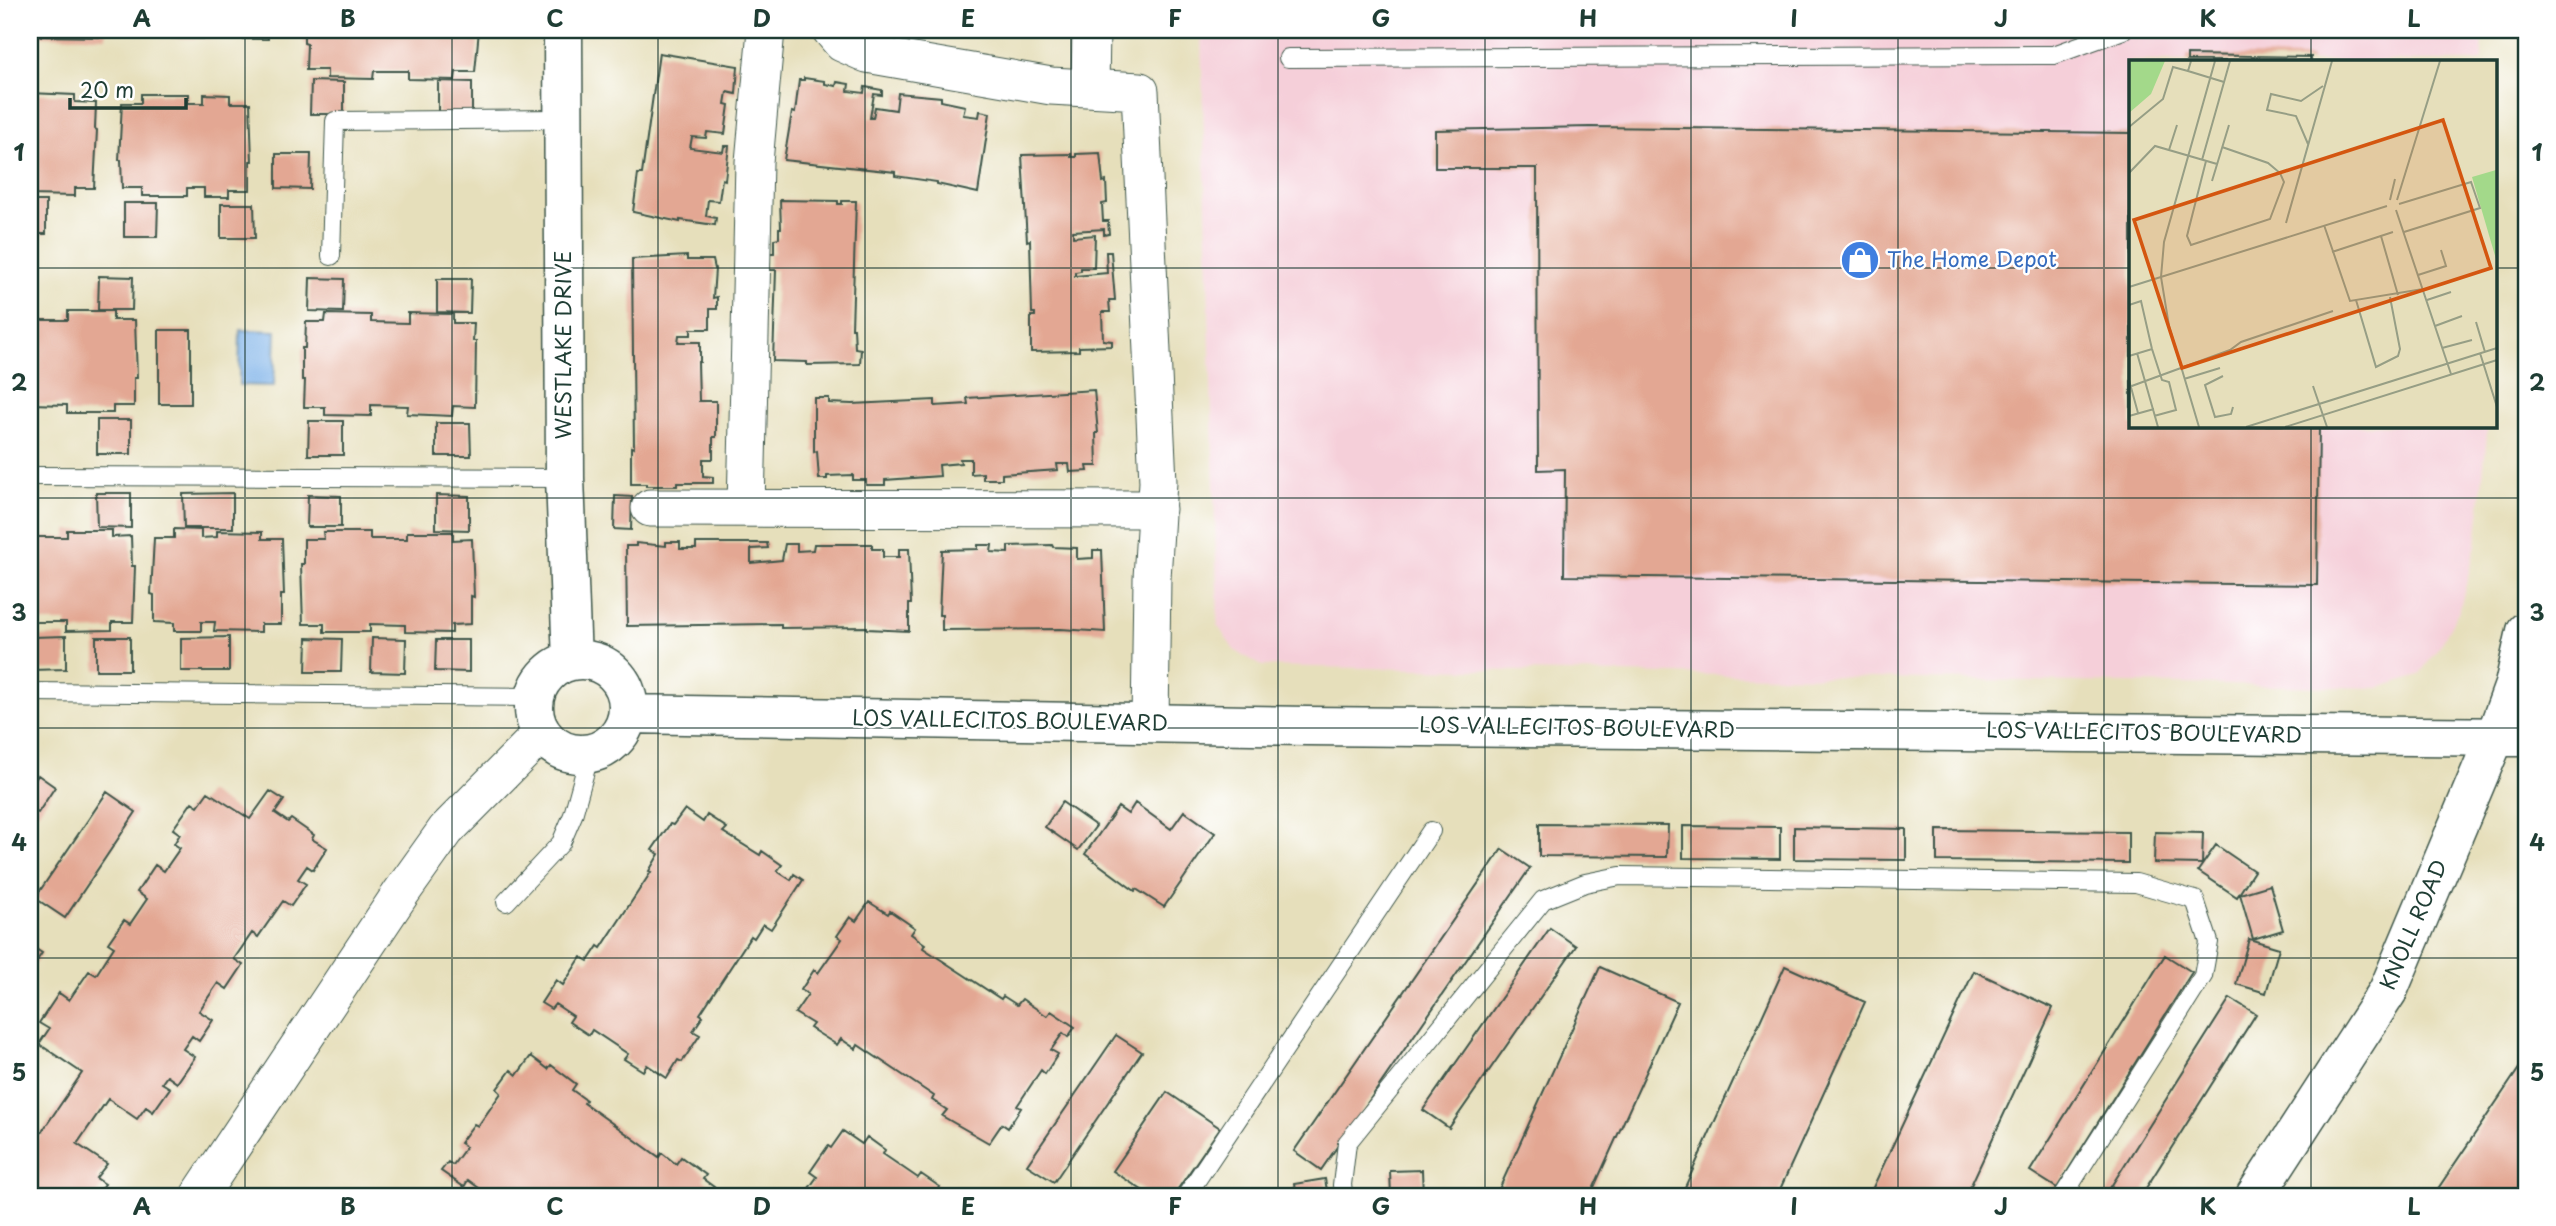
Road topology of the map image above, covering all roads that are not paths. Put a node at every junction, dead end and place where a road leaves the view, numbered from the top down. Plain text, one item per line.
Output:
1 (563, 30) edge
2 (766, 30) edge
3 (831, 30) edge
4 (1091, 30) edge
5 (2123, 30) edge
6 (1288, 58) dead end
7 (1090, 88) junction
8 (564, 119) junction
9 (331, 256) dead end
10 (30, 476) edge
11 (565, 478) junction
12 (650, 508) dead end
13 (746, 508) junction
14 (1157, 509) junction
15 (2526, 631) edge
16 (572, 661) junction
17 (30, 692) edge
18 (628, 714) junction
19 (538, 715) junction
20 (1150, 723) junction
21 (2511, 737) edge
22 (590, 753) junction
23 (1431, 831) dead end
24 (506, 902) dead end
25 (199, 1196) edge
26 (1186, 1196) edge
27 (1344, 1196) edge
28 (2063, 1196) edge
29 (2255, 1196) edge

1 - 8 street, WESTLAKE DRIVE
2 - 13 street
3 - 7 street
4 - 7 street
5 - 6 lane
7 - 14 street
8 - 9 lane
8 - 11 street, WESTLAKE DRIVE
10 - 11 lane
11 - 16 street, WESTLAKE DRIVE
12 - 13 street
13 - 14 street
14 - 20 street
15 - 21 street, KNOLL ROAD
16 - 18 street
16 - 19 street
17 - 19 lane
18 - 20 street, LOS VALLECITOS BOULEVARD
18 - 22 street
19 - 22 street
19 - 25 street
20 - 21 street, LOS VALLECITOS BOULEVARD
21 - 29 street, KNOLL ROAD
22 - 24 lane
23 - 26 lane
27 - 28 lane

